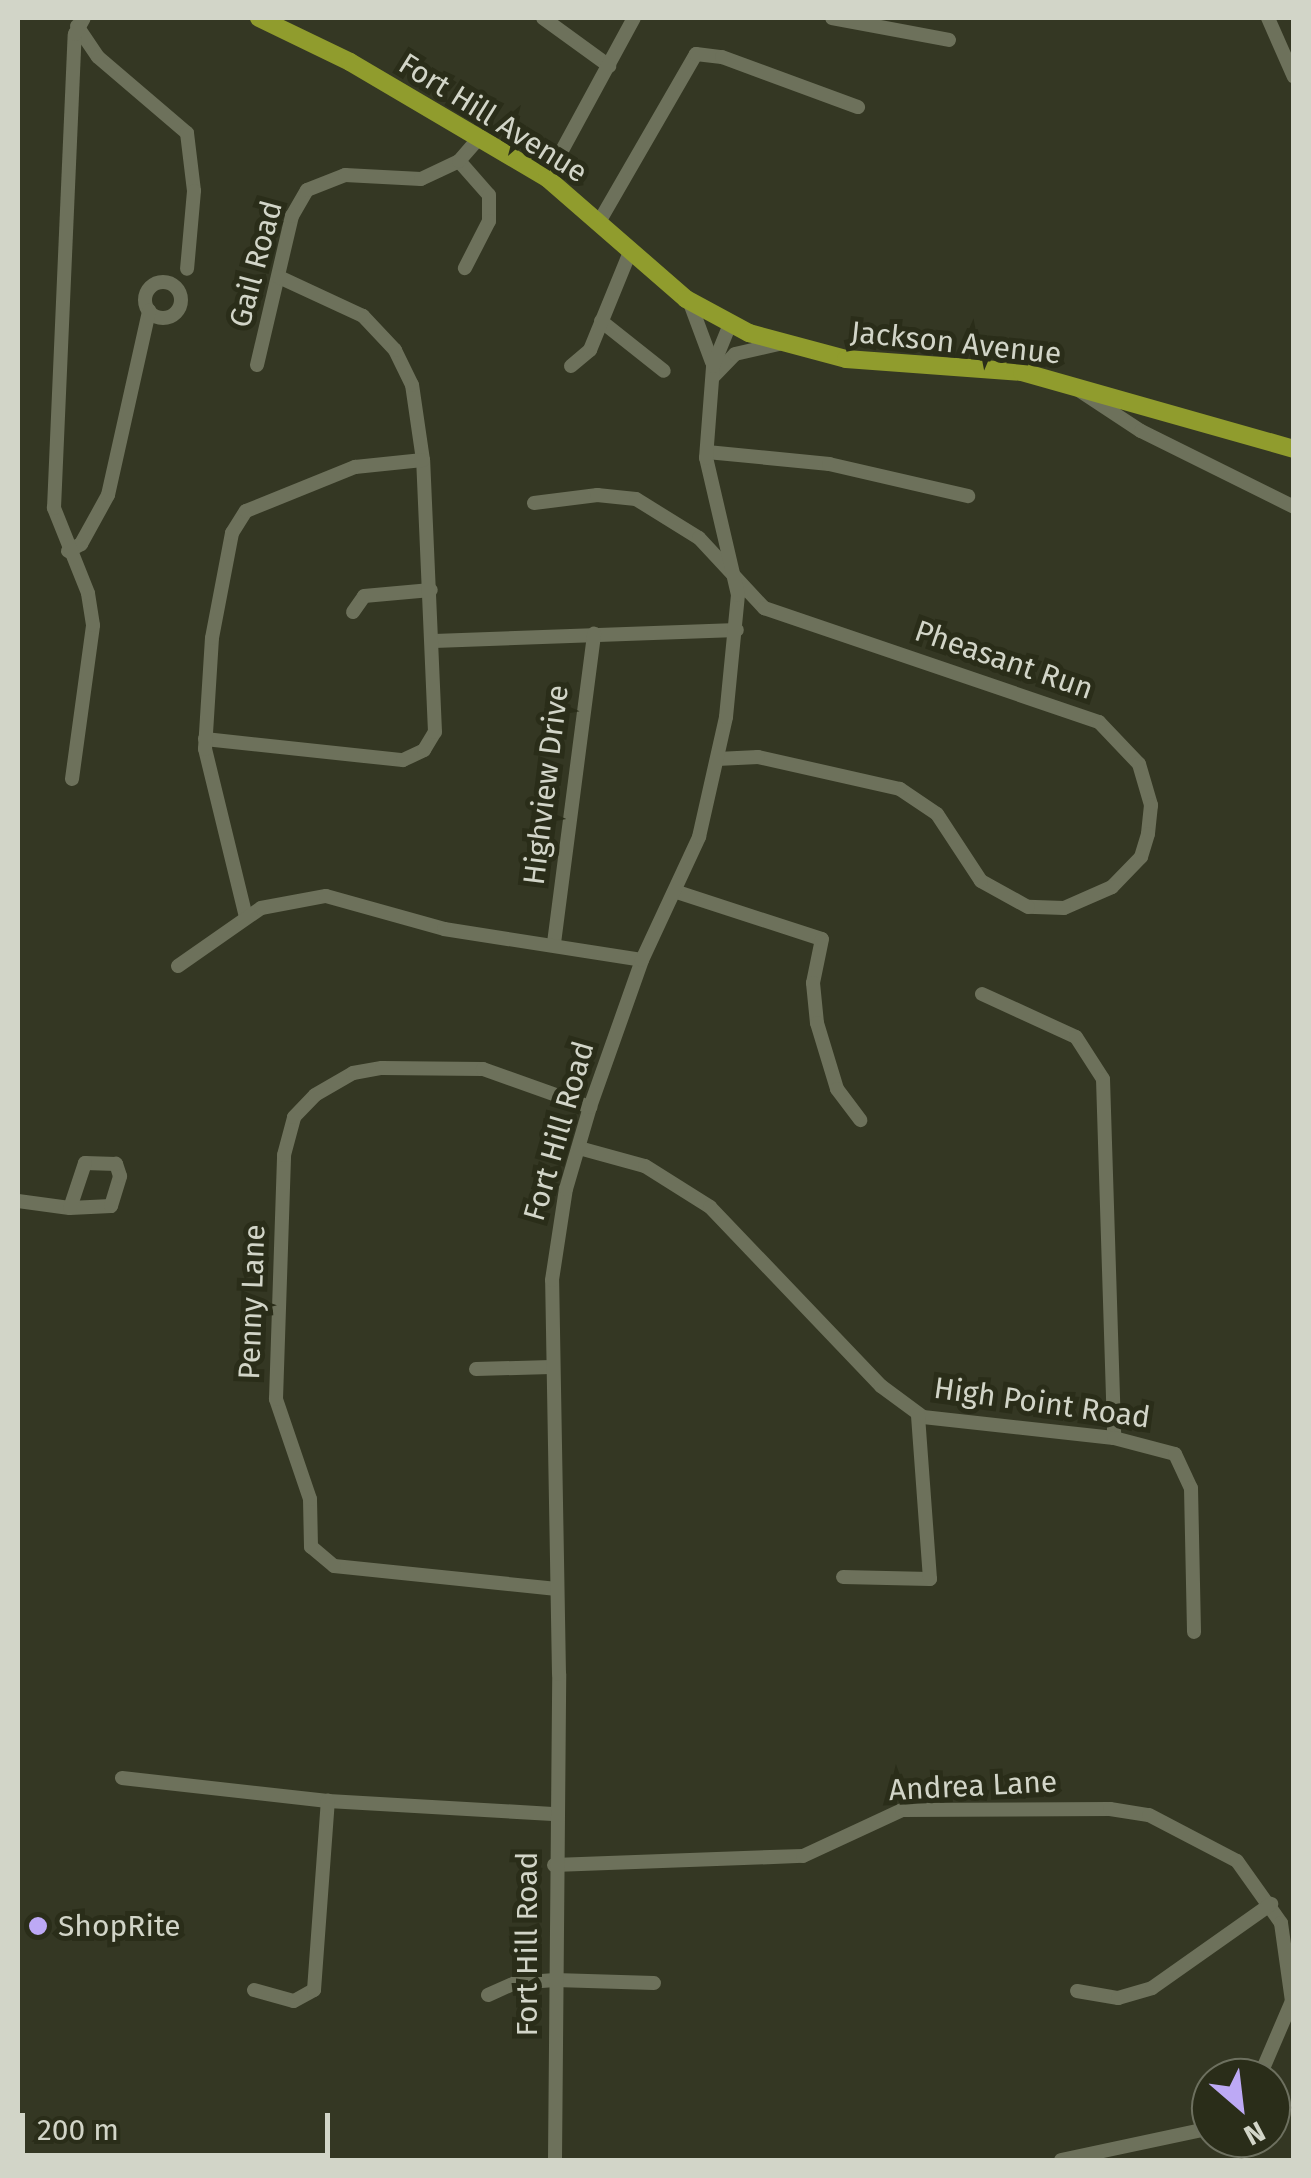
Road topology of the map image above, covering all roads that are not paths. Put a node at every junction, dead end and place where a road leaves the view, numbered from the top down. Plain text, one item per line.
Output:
1 (259, 18) edge
2 (543, 18) edge
3 (634, 18) edge
4 (832, 18) edge
5 (1268, 18) edge
6 (81, 22) edge
7 (948, 40) dead end
8 (609, 66) junction
9 (1294, 77) edge
10 (858, 108) dead end
11 (480, 137) junction
12 (458, 161) junction
13 (547, 178) junction
14 (599, 222) junction
15 (630, 252) junction
16 (465, 268) dead end
17 (187, 269) dead end
18 (279, 277) junction
19 (686, 299) junction
20 (150, 311) dead end
21 (601, 321) junction
22 (730, 324) junction
23 (780, 344) junction
24 (258, 365) dead end
25 (571, 366) dead end
26 (664, 371) dead end
27 (713, 371) junction
28 (1072, 384) junction
29 (1294, 449) edge
30 (707, 452) junction
31 (422, 460) junction
32 (968, 496) dead end
33 (534, 503) dead end
34 (1294, 507) edge
35 (68, 551) junction
36 (735, 582) junction
37 (431, 590) junction
38 (353, 612) dead end
39 (736, 630) junction
40 (594, 634) junction
41 (434, 641) junction
42 (204, 739) junction
43 (717, 759) junction
44 (72, 779) dead end
45 (677, 892) junction
46 (246, 917) junction
47 (554, 943) junction
48 (642, 960) junction
49 (178, 966) dead end
50 (982, 994) dead end
51 (590, 1107) junction
52 (860, 1120) dead end
53 (578, 1148) junction
54 (18, 1202) edge
55 (70, 1208) dead end
56 (551, 1367) junction
57 (476, 1369) dead end
58 (918, 1414) junction
59 (1114, 1438) junction
60 (843, 1577) dead end
61 (557, 1589) junction
62 (1194, 1632) dead end
63 (122, 1778) dead end
64 (328, 1801) junction
65 (553, 1814) junction
66 (554, 1865) junction
67 (1271, 1904) junction
68 (555, 1980) junction
69 (654, 1983) dead end
70 (254, 1990) dead end
71 (1077, 1991) dead end
72 (488, 1995) dead end
73 (1293, 2000) edge
74 (1268, 2058) edge
75 (1191, 2132) edge
76 (555, 2160) edge
77 (1061, 2160) edge

1 - 11 main road, Fort Hill Avenue
2 - 8 street
3 - 8 street
4 - 7 street
5 - 9 street
6 - 17 street
6 - 35 street
8 - 13 street
10 - 14 street
11 - 12 street, Gail Road
11 - 13 main road, Fort Hill Avenue
12 - 16 street
12 - 18 street, Gail Road
13 - 14 main road, Fort Hill Avenue
14 - 15 main road, Fort Hill Avenue
15 - 19 main road, Fort Hill Avenue
15 - 21 street
18 - 24 street, Gail Road
18 - 31 street
19 - 22 main road, Fort Hill Avenue
19 - 27 street
20 - 35 street
21 - 25 street
21 - 26 street
22 - 23 main road, Jackson Avenue
22 - 27 street, Fort Hill Road
23 - 27 street
23 - 28 main road, Jackson Avenue
27 - 30 street, Fort Hill Road
28 - 29 main road, Jackson Avenue
28 - 34 street
30 - 32 street
30 - 36 street, Fort Hill Road
31 - 37 street
31 - 42 street
33 - 36 street, Pheasant Run
35 - 44 street
36 - 39 street, Fort Hill Road
36 - 43 street, Pheasant Run
37 - 38 street
37 - 41 street
39 - 40 street
39 - 43 street, Fort Hill Road
40 - 41 street
40 - 47 street, Highview Drive
41 - 42 street
42 - 46 street
43 - 45 street, Fort Hill Road
45 - 48 street, Fort Hill Road
45 - 52 street
46 - 47 street
46 - 49 street
47 - 48 street
48 - 51 street, Fort Hill Road
50 - 59 street
51 - 53 street, Fort Hill Road
51 - 61 street, Penny Lane
53 - 56 street, Fort Hill Road
53 - 58 street, High Point Road
54 - 55 street
56 - 57 street
56 - 61 street, Fort Hill Road
58 - 59 street, High Point Road
58 - 60 street
59 - 62 street, High Point Road
61 - 65 street, Fort Hill Road
63 - 64 street
64 - 65 street
64 - 70 street
65 - 66 street, Fort Hill Road
66 - 67 street, Andrea Lane
66 - 68 street, Fort Hill Road
67 - 71 street
67 - 73 street, Andrea Lane
68 - 69 street
68 - 72 street
68 - 76 street, Fort Hill Road
73 - 74 street
75 - 77 street

